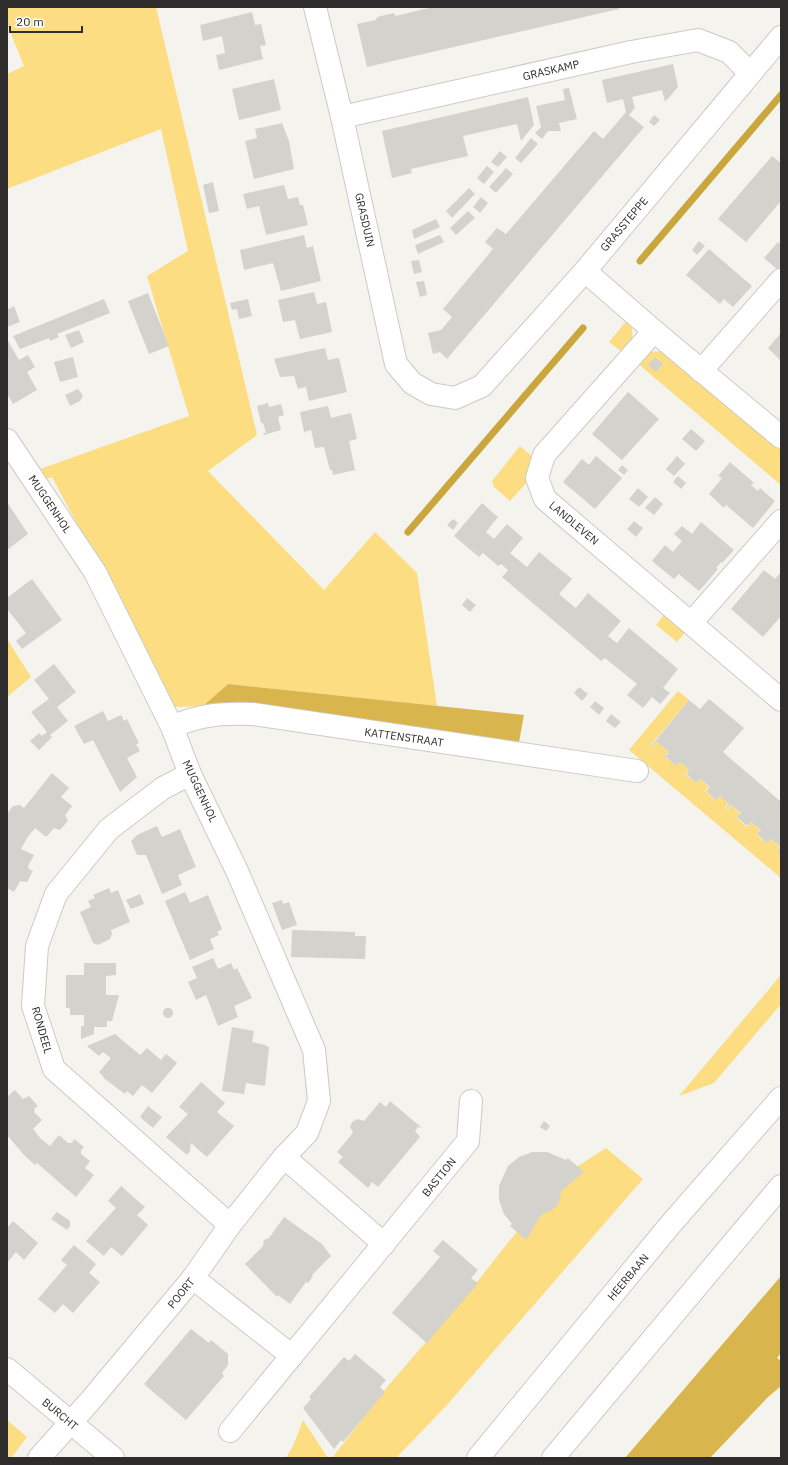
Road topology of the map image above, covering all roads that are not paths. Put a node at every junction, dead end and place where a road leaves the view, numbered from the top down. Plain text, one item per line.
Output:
1 (315, 7) edge
2 (781, 37) edge
3 (750, 73) junction
4 (342, 117) junction
5 (585, 271) junction
6 (781, 280) edge
7 (654, 331) junction
8 (701, 370) junction
9 (455, 398) joint
10 (781, 437) edge
11 (7, 440) edge
12 (781, 521) edge
13 (691, 623) junction
14 (781, 700) edge
15 (172, 727) junction
16 (637, 771) dead end
17 (190, 774) junction
18 (781, 1098) edge
19 (471, 1101) dead end
20 (284, 1157) junction
21 (781, 1186) edge
22 (230, 1225) junction
23 (384, 1244) junction
24 (193, 1278) junction
25 (292, 1356) junction
26 (7, 1369) edge
27 (70, 1423) junction
28 (230, 1431) dead end
29 (39, 1458) edge
30 (113, 1458) edge
31 (478, 1458) edge
32 (553, 1458) edge

1 - 4 street, GRASDUIN
2 - 3 street, GRASSTEPPE
3 - 4 street, GRASKAMP
3 - 5 street, GRASSTEPPE
4 - 9 street, GRASDUIN
5 - 7 street
5 - 9 street, GRASSTEPPE
6 - 8 street
7 - 8 street
7 - 13 street, LANDLEVEN
8 - 10 street
11 - 15 street, MUGGENHOL
12 - 13 street
13 - 14 street, LANDLEVEN
15 - 16 street, KATTENSTRAAT
15 - 17 street, MUGGENHOL
17 - 20 street, MUGGENHOL
17 - 22 street, RONDEEL
18 - 31 street, HEERBAAN
19 - 23 street, BASTION
20 - 22 street, POORT
20 - 23 street
21 - 32 street
22 - 24 street, POORT
23 - 25 street, BASTION
24 - 25 street
24 - 27 street, POORT
25 - 28 street, BASTION
26 - 27 street, BURCHT
27 - 29 street, POORT
27 - 30 street, BURCHT

